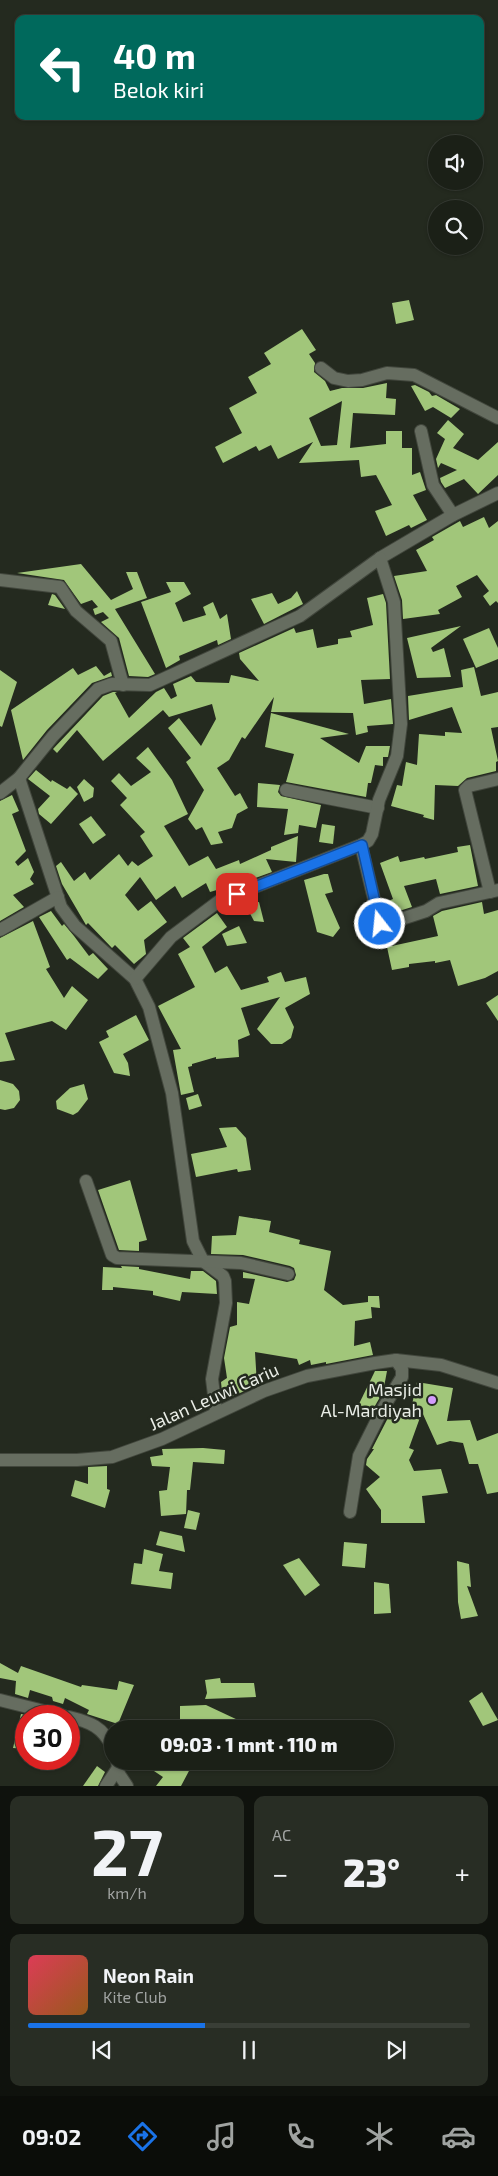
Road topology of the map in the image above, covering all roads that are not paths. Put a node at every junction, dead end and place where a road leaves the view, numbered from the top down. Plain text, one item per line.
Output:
1 (321, 368) dead end
2 (498, 418) edge
3 (421, 431) dead end
4 (498, 493) edge
5 (453, 515) junction
6 (380, 558) junction
7 (0, 580) edge
8 (123, 685) junction
9 (19, 778) junction
10 (498, 778) edge
11 (286, 790) dead end
12 (0, 793) edge
13 (378, 808) junction
14 (362, 845) junction
15 (494, 891) edge
16 (58, 897) junction
17 (0, 930) edge
18 (135, 979) junction
19 (86, 1181) dead end
20 (203, 1261) junction
21 (288, 1274) dead end
22 (396, 1360) junction
23 (498, 1383) edge
24 (216, 1411) junction
25 (0, 1460) edge
26 (350, 1512) dead end
27 (0, 1700) edge
28 (20, 1705) edge
29 (80, 1721) edge
30 (104, 1733) edge
31 (115, 1770) edge
32 (119, 1770) edge
33 (106, 1786) edge
34 (127, 1786) edge

1 - 2 street
3 - 5 street
4 - 5 street
5 - 6 street
6 - 8 street
6 - 13 street
7 - 8 street
8 - 9 street
9 - 12 street
9 - 16 street
10 - 15 street
11 - 13 street
13 - 14 street
14 - 15 street
14 - 18 street
16 - 17 street
16 - 18 street
18 - 20 street
19 - 20 street
20 - 21 street
20 - 24 street
22 - 23 street, Jalan Leuwi Cariu
22 - 24 street, Jalan Leuwi Cariu
22 - 26 street
24 - 25 street, Jalan Leuwi Cariu
27 - 28 street
29 - 30 street
31 - 33 street
32 - 34 street

